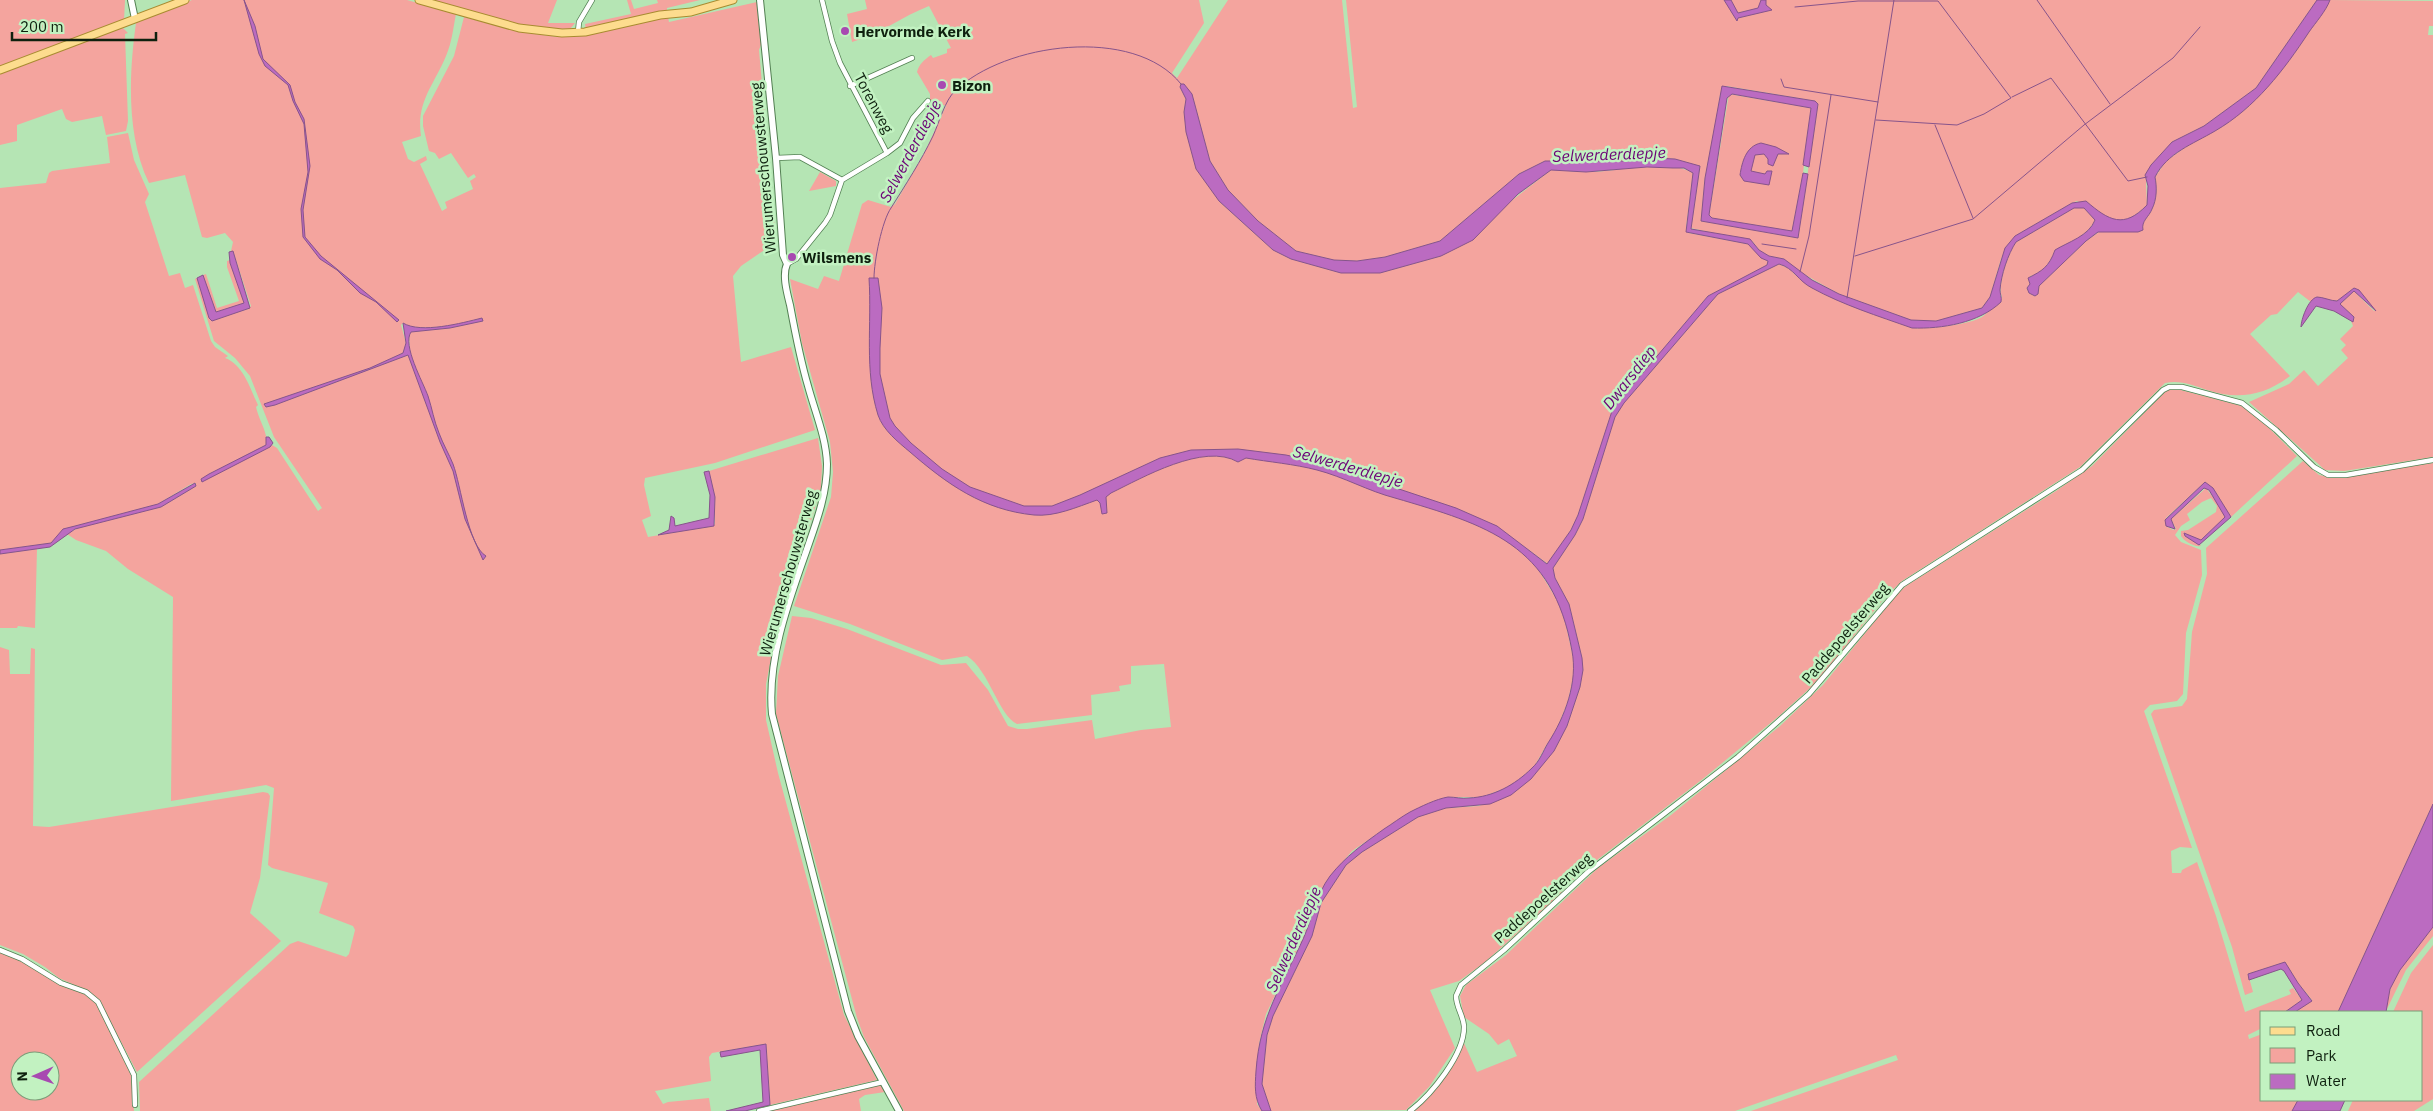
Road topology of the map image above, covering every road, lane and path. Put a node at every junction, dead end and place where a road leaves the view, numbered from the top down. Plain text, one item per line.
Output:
1 (131, 0) edge
2 (185, 0) edge
3 (419, 0) edge
4 (592, 0) edge
5 (733, 0) edge
6 (760, 0) edge
7 (822, 0) edge
8 (135, 19) junction
9 (578, 32) junction
10 (912, 58) dead end
11 (0, 70) edge
12 (850, 86) junction
13 (928, 101) dead end
14 (887, 153) junction
15 (776, 158) junction
16 (842, 180) junction
17 (787, 264) junction
18 (2433, 460) edge
19 (0, 950) edge
20 (883, 1082) junction
21 (135, 1105) dead end
22 (759, 1111) edge
23 (899, 1111) edge
24 (1410, 1111) edge

1 - 8 street
2 - 8 main road
3 - 9 main road
4 - 9 street
5 - 9 main road
6 - 15 street, Wierumerschouwsterweg
7 - 12 street, Torenweg
8 - 11 main road
10 - 12 street
12 - 14 street, Torenweg
13 - 14 street
14 - 16 street, Torenweg
15 - 16 street
15 - 17 street, Wierumerschouwsterweg
16 - 17 street
17 - 20 street, Wierumerschouwsterweg
18 - 24 street, Paddepoelsterweg
19 - 21 street
20 - 22 street
20 - 23 street, Wierumerschouwsterweg

